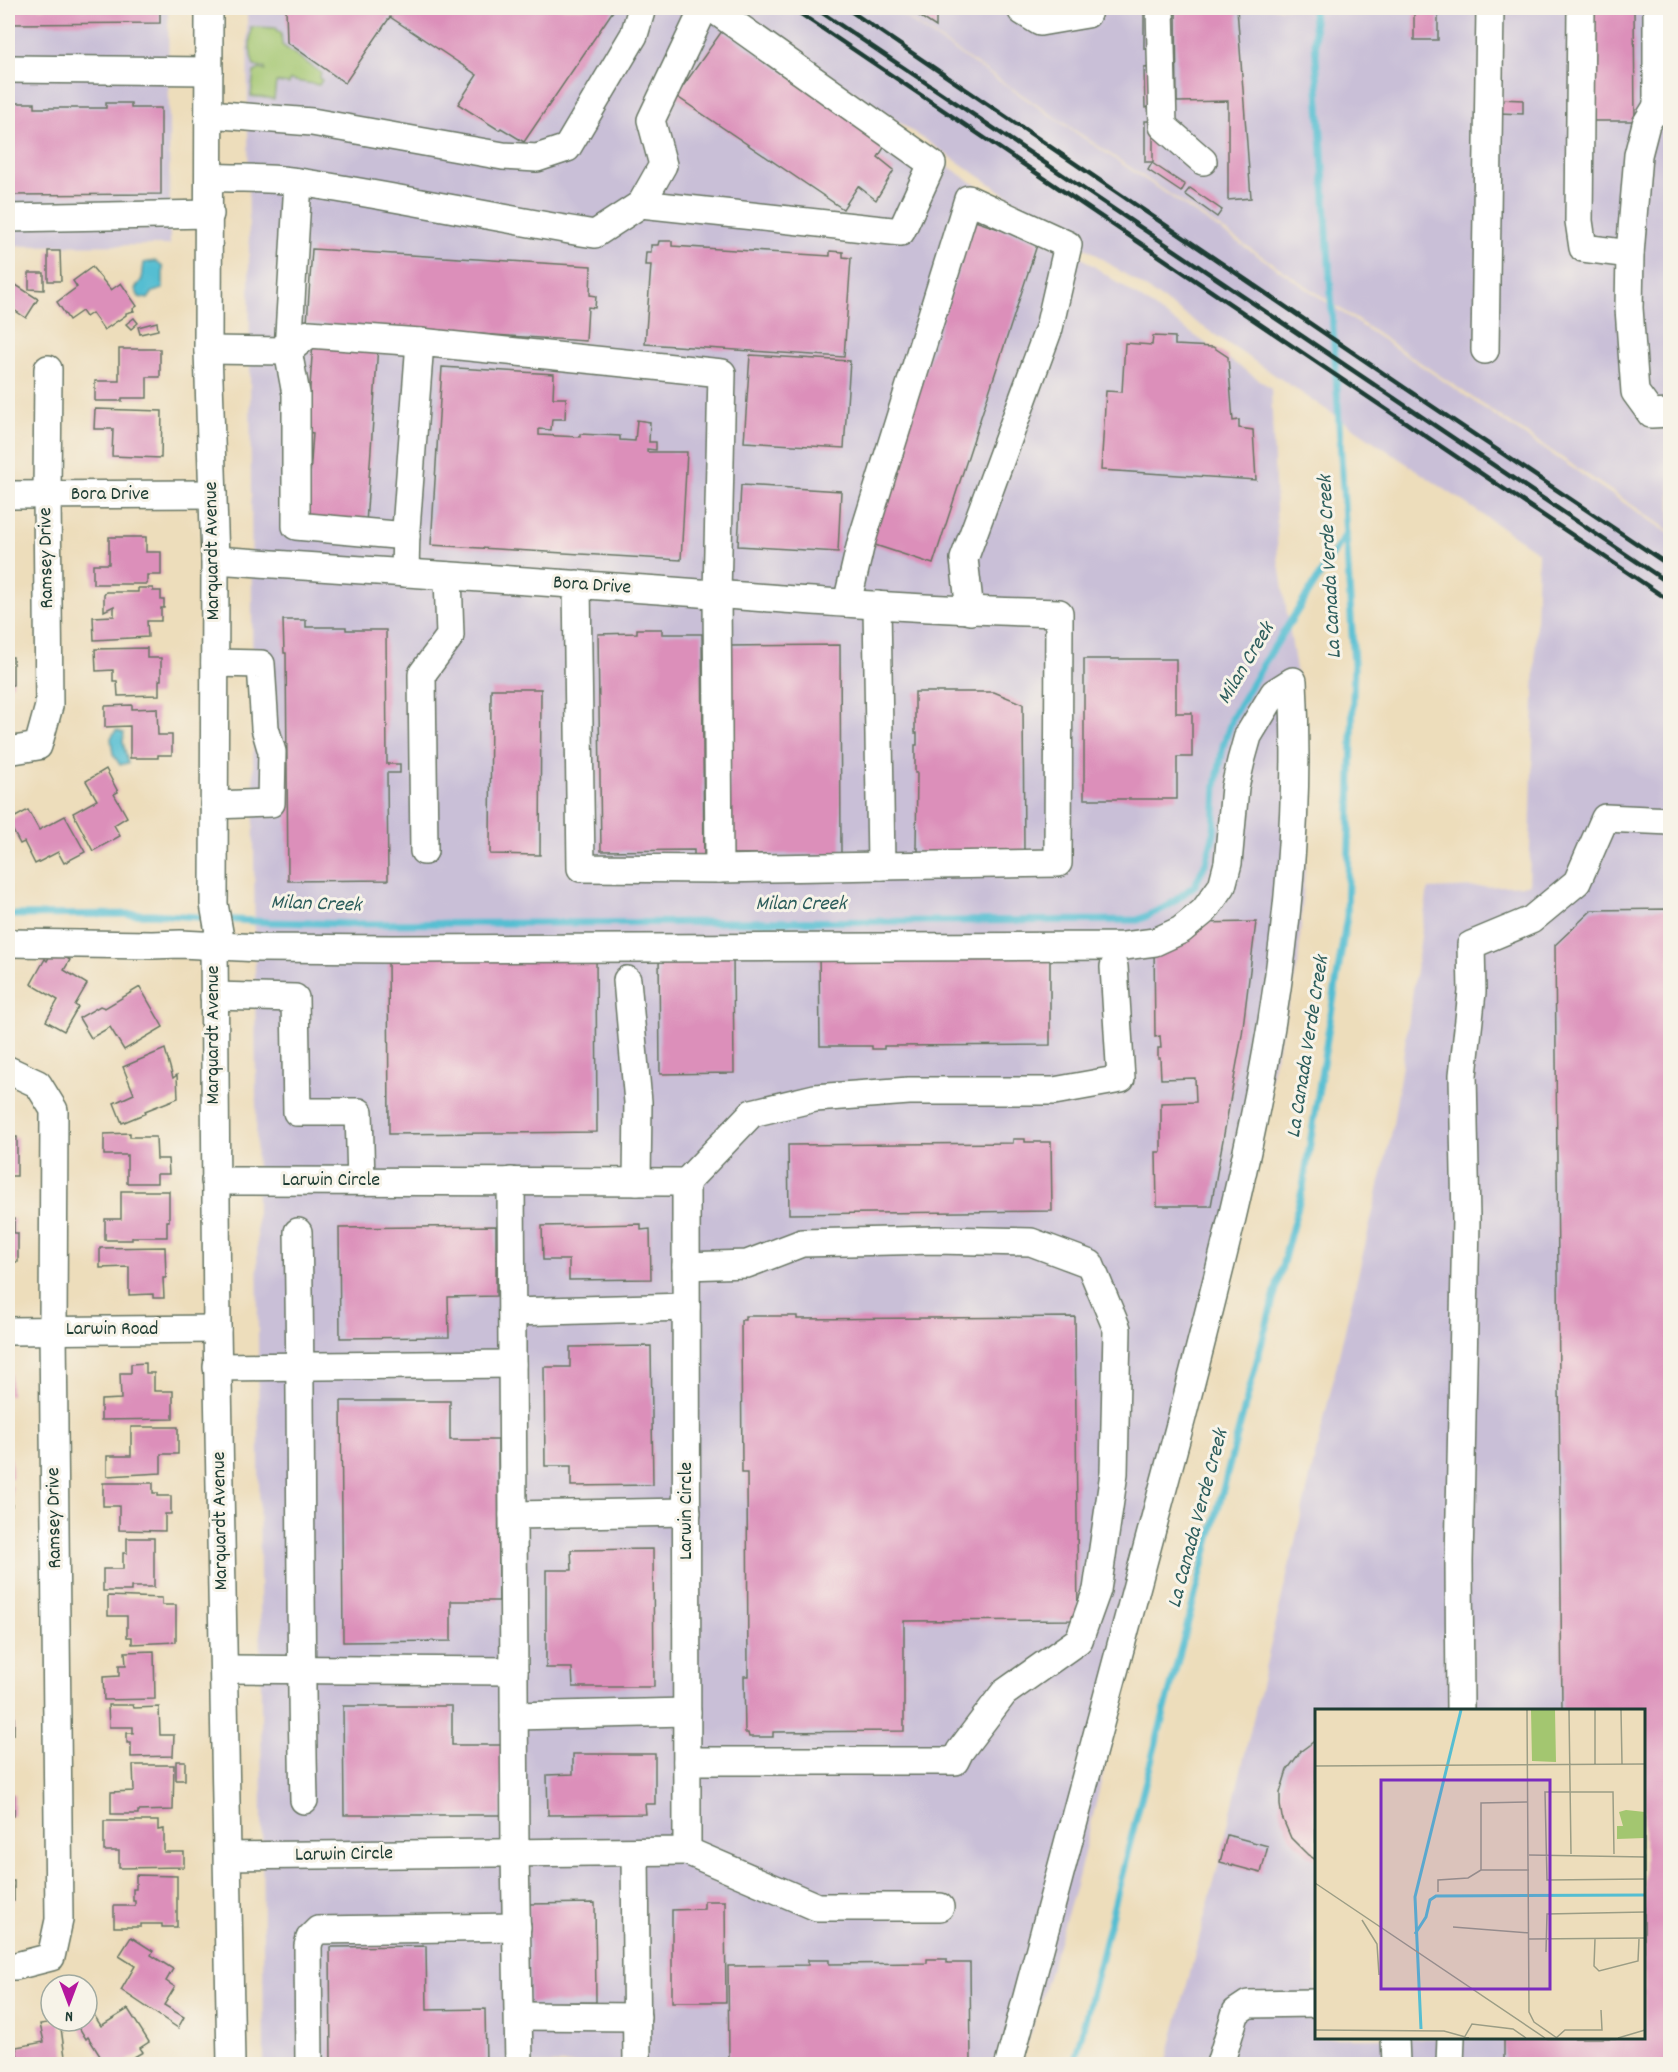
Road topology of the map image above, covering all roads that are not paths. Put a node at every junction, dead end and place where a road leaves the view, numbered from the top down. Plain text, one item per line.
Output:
1 (209, 8) edge
2 (642, 8) edge
3 (704, 8) edge
4 (712, 8) edge
5 (1022, 8) edge
6 (1089, 8) edge
7 (1160, 8) edge
8 (1490, 8) edge
9 (1581, 8) edge
10 (1658, 8) edge
11 (8, 69) edge
12 (209, 71) junction
13 (1664, 109) edge
14 (209, 114) junction
15 (1203, 161) dead end
16 (210, 177) junction
17 (298, 182) junction
18 (641, 204) junction
19 (210, 214) junction
20 (8, 218) edge
21 (1630, 254) junction
22 (420, 342) junction
23 (208, 350) junction
24 (1485, 350) dead end
25 (288, 351) junction
26 (48, 369) dead end
27 (1671, 413) edge
28 (213, 494) junction
29 (8, 495) edge
30 (46, 495) junction
31 (406, 536) junction
32 (215, 560) junction
33 (405, 573) junction
34 (448, 576) junction
35 (578, 584) junction
36 (717, 594) junction
37 (847, 603) junction
38 (877, 605) junction
39 (970, 611) junction
40 (215, 663) junction
41 (8, 751) edge
42 (214, 805) junction
43 (1671, 821) edge
44 (424, 851) dead end
45 (880, 866) junction
46 (719, 869) junction
47 (217, 939) junction
48 (8, 942) edge
49 (1114, 968) dead end
50 (627, 980) dead end
51 (214, 996) junction
52 (8, 1070) edge
53 (215, 1181) junction
54 (361, 1181) junction
55 (511, 1181) junction
56 (637, 1182) junction
57 (686, 1182) junction
58 (298, 1232) dead end
59 (686, 1266) junction
60 (686, 1307) junction
61 (512, 1312) junction
62 (217, 1329) junction
63 (53, 1330) junction
64 (8, 1331) edge
65 (512, 1364) junction
66 (300, 1366) junction
67 (218, 1367) junction
68 (687, 1512) junction
69 (513, 1515) junction
70 (224, 1669) junction
71 (300, 1669) junction
72 (514, 1671) junction
73 (1460, 1709) edge
74 (687, 1712) junction
75 (514, 1716) junction
76 (687, 1761) junction
77 (304, 1800) dead end
78 (687, 1851) junction
79 (635, 1852) junction
80 (515, 1853) junction
81 (228, 1856) junction
82 (940, 1907) dead end
83 (517, 1927) junction
84 (8, 1966) edge
85 (1315, 2003) edge
86 (519, 2016) junction
87 (637, 2017) junction
88 (1395, 2039) edge
89 (1451, 2039) edge
90 (638, 2063) dead end
91 (231, 2064) edge
92 (309, 2064) edge
93 (519, 2064) edge
94 (1009, 2064) edge
95 (1220, 2064) edge
96 (1396, 2064) edge
97 (1450, 2064) edge

1 - 12 street, Marquardt Avenue
2 - 14 street
3 - 18 street
4 - 18 street
5 - 6 street
7 - 15 street
8 - 24 street
9 - 21 street
10 - 13 street
11 - 12 street
12 - 14 street, Marquardt Avenue
13 - 21 street
14 - 16 street, Marquardt Avenue
16 - 17 street
16 - 19 street, Marquardt Avenue
17 - 18 street
17 - 25 street
19 - 20 street
19 - 23 street, Marquardt Avenue
21 - 27 street
22 - 25 street
22 - 31 street
22 - 36 street
23 - 25 street
23 - 28 street, Marquardt Avenue
25 - 31 street
26 - 30 street, Ramsey Drive
28 - 30 street, Bora Drive
28 - 32 street, Marquardt Avenue
29 - 30 street, Bora Drive
30 - 41 street, Ramsey Drive
31 - 33 street
32 - 33 street, Bora Drive
32 - 40 street, Marquardt Avenue
33 - 34 street, Bora Drive
34 - 35 street, Bora Drive
34 - 44 street
35 - 36 street, Bora Drive
35 - 46 street
36 - 37 street, Bora Drive
36 - 46 street
37 - 38 street, Bora Drive
37 - 39 street
38 - 39 street, Bora Drive
38 - 45 street
39 - 45 street, Bora Drive
40 - 42 street, Marquardt Avenue
40 - 42 street
42 - 47 street, Marquardt Avenue
43 - 73 street
45 - 46 street
47 - 48 street
47 - 51 street, Marquardt Avenue
47 - 94 street
49 - 57 street
50 - 56 street
51 - 53 street, Marquardt Avenue
51 - 54 street
52 - 63 street, Ramsey Drive
53 - 54 street, Larwin Circle
53 - 62 street, Marquardt Avenue
54 - 55 street, Larwin Circle
55 - 56 street, Larwin Circle
55 - 61 street
56 - 57 street, Larwin Circle
57 - 59 street, Larwin Circle
58 - 66 street
59 - 60 street, Larwin Circle
59 - 76 street
60 - 61 street
60 - 68 street, Larwin Circle
61 - 65 street
62 - 63 street, Larwin Road
62 - 67 street, Marquardt Avenue
63 - 64 street, Larwin Road
63 - 84 street, Ramsey Drive
65 - 66 street
65 - 69 street
66 - 67 street
66 - 71 street
67 - 70 street, Marquardt Avenue
68 - 69 street
68 - 74 street, Larwin Circle
69 - 72 street
70 - 71 street
70 - 81 street, Marquardt Avenue
71 - 72 street
71 - 77 street
72 - 75 street
74 - 75 street
74 - 76 street, Larwin Circle
75 - 80 street
76 - 78 street, Larwin Circle
78 - 79 street, Larwin Circle
78 - 82 street
79 - 80 street, Larwin Circle
79 - 87 street
80 - 81 street, Larwin Circle
80 - 83 street
81 - 91 street, Marquardt Avenue
83 - 86 street
83 - 92 street
85 - 95 street
86 - 87 street
86 - 93 street
87 - 90 street
88 - 96 street
89 - 97 street

